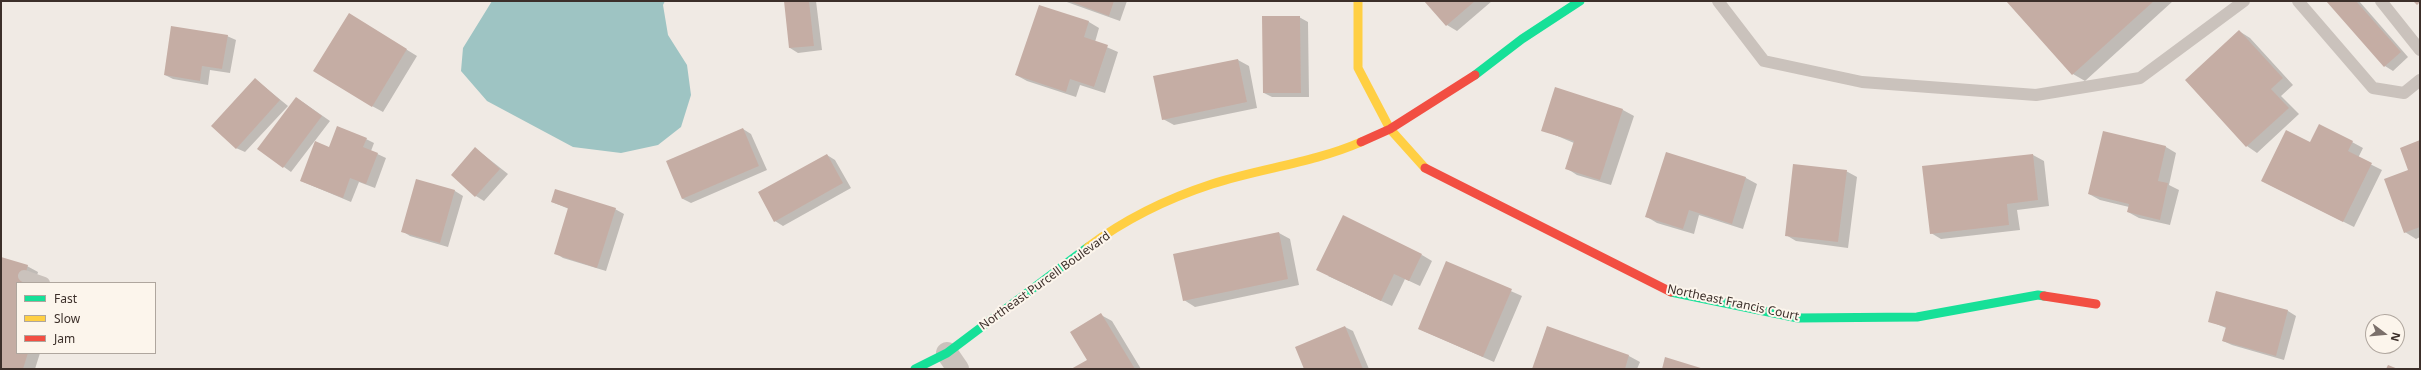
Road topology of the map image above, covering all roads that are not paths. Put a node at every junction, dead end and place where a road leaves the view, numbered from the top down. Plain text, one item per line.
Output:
1 (1358, 1) edge
2 (1580, 1) edge
3 (1718, 1) edge
4 (2244, 1) edge
5 (2298, 1) edge
6 (2381, 1) edge
7 (1546, 12) dead end
8 (1522, 39) junction
9 (2420, 50) edge
10 (2420, 80) edge
11 (1390, 129) junction
12 (24, 276) dead end
13 (41, 282) edge
14 (2096, 304) dead end
15 (953, 361) edge
16 (915, 369) edge

1 - 11 street, Northeast Francis Court
2 - 8 street, Northeast Purcell Boulevard
3 - 4 lane
5 - 10 lane
6 - 9 lane
7 - 8 street, Northeast Purcell Boulevard
8 - 11 street, Northeast Purcell Boulevard
11 - 14 street, Northeast Francis Court
11 - 15 street, Northeast Purcell Boulevard
12 - 13 lane
15 - 16 street, Northeast Purcell Boulevard

